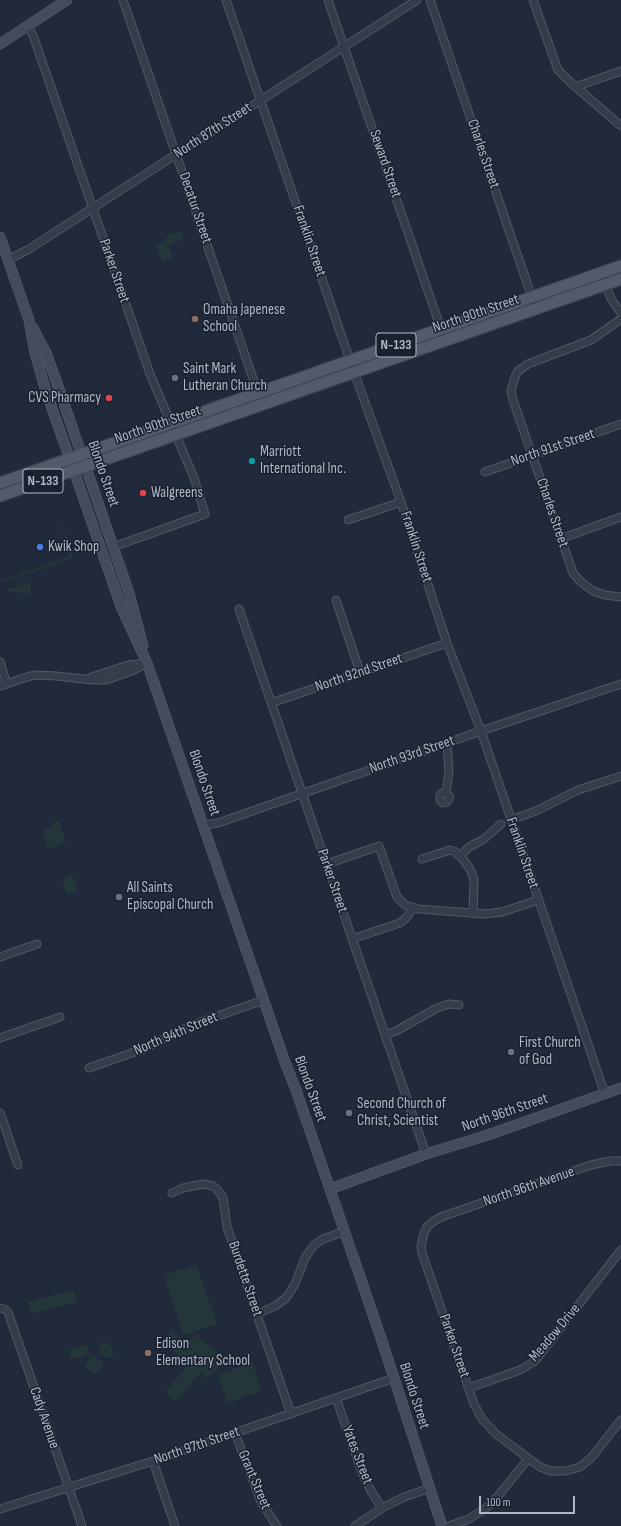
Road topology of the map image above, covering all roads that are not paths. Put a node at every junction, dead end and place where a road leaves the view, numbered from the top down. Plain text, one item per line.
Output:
1 (67, 0) edge
2 (123, 0) edge
3 (226, 0) edge
4 (328, 0) edge
5 (417, 0) edge
6 (430, 0) edge
7 (533, 0) edge
8 (28, 26) junction
9 (0, 44) edge
10 (344, 47) junction
11 (621, 71) edge
12 (575, 87) junction
13 (261, 100) junction
14 (621, 126) edge
15 (176, 154) junction
16 (92, 208) junction
17 (0, 237) edge
18 (8, 260) junction
19 (621, 266) edge
20 (602, 273) junction
21 (621, 279) edge
22 (606, 284) junction
23 (532, 297) junction
24 (536, 309) junction
25 (621, 313) edge
26 (621, 319) edge
27 (28, 320) junction
28 (441, 329) junction
29 (351, 361) junction
30 (354, 372) junction
31 (258, 393) junction
32 (170, 424) junction
33 (621, 424) edge
34 (175, 434) junction
35 (82, 455) junction
36 (532, 455) junction
37 (70, 459) junction
38 (86, 466) junction
39 (74, 470) junction
40 (485, 472) dead end
41 (0, 483) edge
42 (0, 496) edge
43 (401, 502) junction
44 (621, 518) edge
45 (348, 520) dead end
46 (560, 539) junction
47 (113, 547) junction
48 (621, 597) edge
49 (336, 600) dead end
50 (239, 608) dead end
51 (447, 643) junction
52 (0, 662) edge
53 (147, 663) junction
54 (360, 672) junction
55 (8, 684) junction
56 (621, 684) edge
57 (0, 686) edge
58 (271, 703) junction
59 (481, 731) junction
60 (447, 744) junction
61 (621, 776) edge
62 (302, 793) junction
63 (446, 793) dead end
64 (510, 820) junction
65 (502, 824) dead end
66 (203, 825) junction
67 (460, 856) junction
68 (422, 859) dead end
69 (327, 864) junction
70 (538, 900) junction
71 (413, 907) junction
72 (473, 914) junction
73 (352, 939) junction
74 (37, 944) dead end
75 (0, 957) edge
76 (264, 1000) junction
77 (459, 1004) dead end
78 (60, 1017) dead end
79 (385, 1035) junction
80 (0, 1038) edge
81 (89, 1068) dead end
82 (621, 1088) edge
83 (605, 1094) junction
84 (0, 1113) edge
85 (426, 1154) junction
86 (621, 1161) edge
87 (18, 1165) dead end
88 (330, 1189) junction
89 (172, 1193) dead end
90 (438, 1219) joint
91 (345, 1231) junction
92 (621, 1250) edge
93 (3, 1309) edge
94 (257, 1314) junction
95 (394, 1378) junction
96 (469, 1388) junction
97 (336, 1398) junction
98 (291, 1414) junction
99 (621, 1420) edge
100 (618, 1429) edge
101 (235, 1433) junction
102 (528, 1459) junction
103 (153, 1461) junction
104 (68, 1487) junction
105 (430, 1488) junction
106 (382, 1508) junction
107 (0, 1509) edge
108 (82, 1526) edge
109 (175, 1526) edge
110 (277, 1526) edge
111 (355, 1526) edge
112 (442, 1526) edge
113 (449, 1526) edge

1 - 8 main road
2 - 15 street, Decatur Street
3 - 13 street, Franklin Street
4 - 10 street, Seward Street
5 - 10 street, North 87th Street
6 - 23 street, Charles Street
7 - 12 street
8 - 9 main road
8 - 16 street, Parker Street
10 - 13 street, North 87th Street
10 - 28 street, Seward Street
11 - 12 street
12 - 14 street
13 - 15 street, North 87th Street
13 - 29 street, Franklin Street
15 - 16 street, North 87th Street
15 - 31 street, Decatur Street
16 - 18 street, North 87th Street
16 - 32 street, Parker Street
17 - 18 main road, Blondo Street
18 - 27 main road, Blondo Street
19 - 20 main road, North 90th Street / N-133
20 - 22 street
20 - 23 main road, North 90th Street / N-133
21 - 22 main road, North 90th Street / N-133
22 - 24 main road, North 90th Street / N-133
22 - 25 street
23 - 24 street, Charles Street
23 - 28 main road, North 90th Street / N-133
24 - 30 main road, North 90th Street / N-133
26 - 36 street, Charles Street
27 - 35 main road, Blondo Street
27 - 37 main road, Blondo Street
28 - 29 main road, North 90th Street / N-133
29 - 30 street, Franklin Street
29 - 31 main road, North 90th Street / N-133
30 - 34 main road, North 90th Street / N-133
30 - 43 street, Franklin Street
31 - 32 main road, North 90th Street / N-133
32 - 34 street, Parker Street
32 - 35 main road, North 90th Street / N-133
33 - 36 street, North 91st Street
34 - 38 main road, North 90th Street / N-133
34 - 47 street, Parker Street
35 - 37 main road, North 90th Street / N-133
35 - 38 main road, Blondo Street
36 - 40 street, North 91st Street
36 - 46 street, Charles Street
37 - 39 main road, Blondo Street
37 - 41 main road, North 90th Street / N-133
38 - 39 main road, North 90th Street / N-133
38 - 47 main road, Blondo Street
39 - 42 main road, North 90th Street / N-133
39 - 53 main road, Blondo Street
43 - 45 street
43 - 51 street, Franklin Street
44 - 46 street
46 - 48 street, Charles Street
47 - 53 main road, Blondo Street
49 - 54 street
50 - 58 street, Parker Street
51 - 54 street, North 92nd Street
51 - 59 street, Franklin Street
52 - 55 street
53 - 55 street
53 - 66 main road, Blondo Street
54 - 58 street, North 92nd Street
55 - 57 street
56 - 59 street, North 93rd Street
58 - 62 street, Parker Street
59 - 60 street, North 93rd Street
59 - 64 street, Franklin Street
60 - 62 street, North 93rd Street
60 - 63 street
61 - 64 street
62 - 66 street, North 93rd Street
62 - 69 street, Parker Street
64 - 70 street, Franklin Street
65 - 67 street
66 - 76 main road, Blondo Street
67 - 68 street
67 - 72 street
69 - 71 street
69 - 73 street, Parker Street
70 - 72 street
70 - 83 street, Franklin Street
71 - 72 street
71 - 73 street
73 - 79 street, Parker Street
74 - 75 street
76 - 81 street, North 94th Street
76 - 88 main road, Blondo Street
77 - 79 street
78 - 80 street
79 - 85 street, Parker Street
82 - 83 main road, North 96th Street
83 - 85 main road, North 96th Street
84 - 87 street
85 - 88 main road, North 96th Street
86 - 90 street, North 96th Avenue
88 - 91 main road, Blondo Street
89 - 94 street, Burdette Street
90 - 96 street, Parker Street
91 - 94 street
91 - 95 main road, Blondo Street
92 - 96 street, Meadow Drive
93 - 104 street, Cady Avenue
94 - 98 street, Burdette Street
95 - 97 street, North 97th Street
95 - 105 main road, Blondo Street
96 - 102 street, Parker Street
97 - 98 street, North 97th Street
97 - 106 street, Yates Street
98 - 101 street, North 97th Street
99 - 100 street, Parker Street
100 - 102 street, Parker Street
101 - 103 street, North 97th Street
101 - 110 street, Grant Street
102 - 113 street
103 - 104 street, North 97th Street
103 - 109 street
104 - 107 street, North 97th Street
104 - 108 street, Cady Avenue
105 - 106 street
105 - 112 main road, Blondo Street
106 - 111 street

